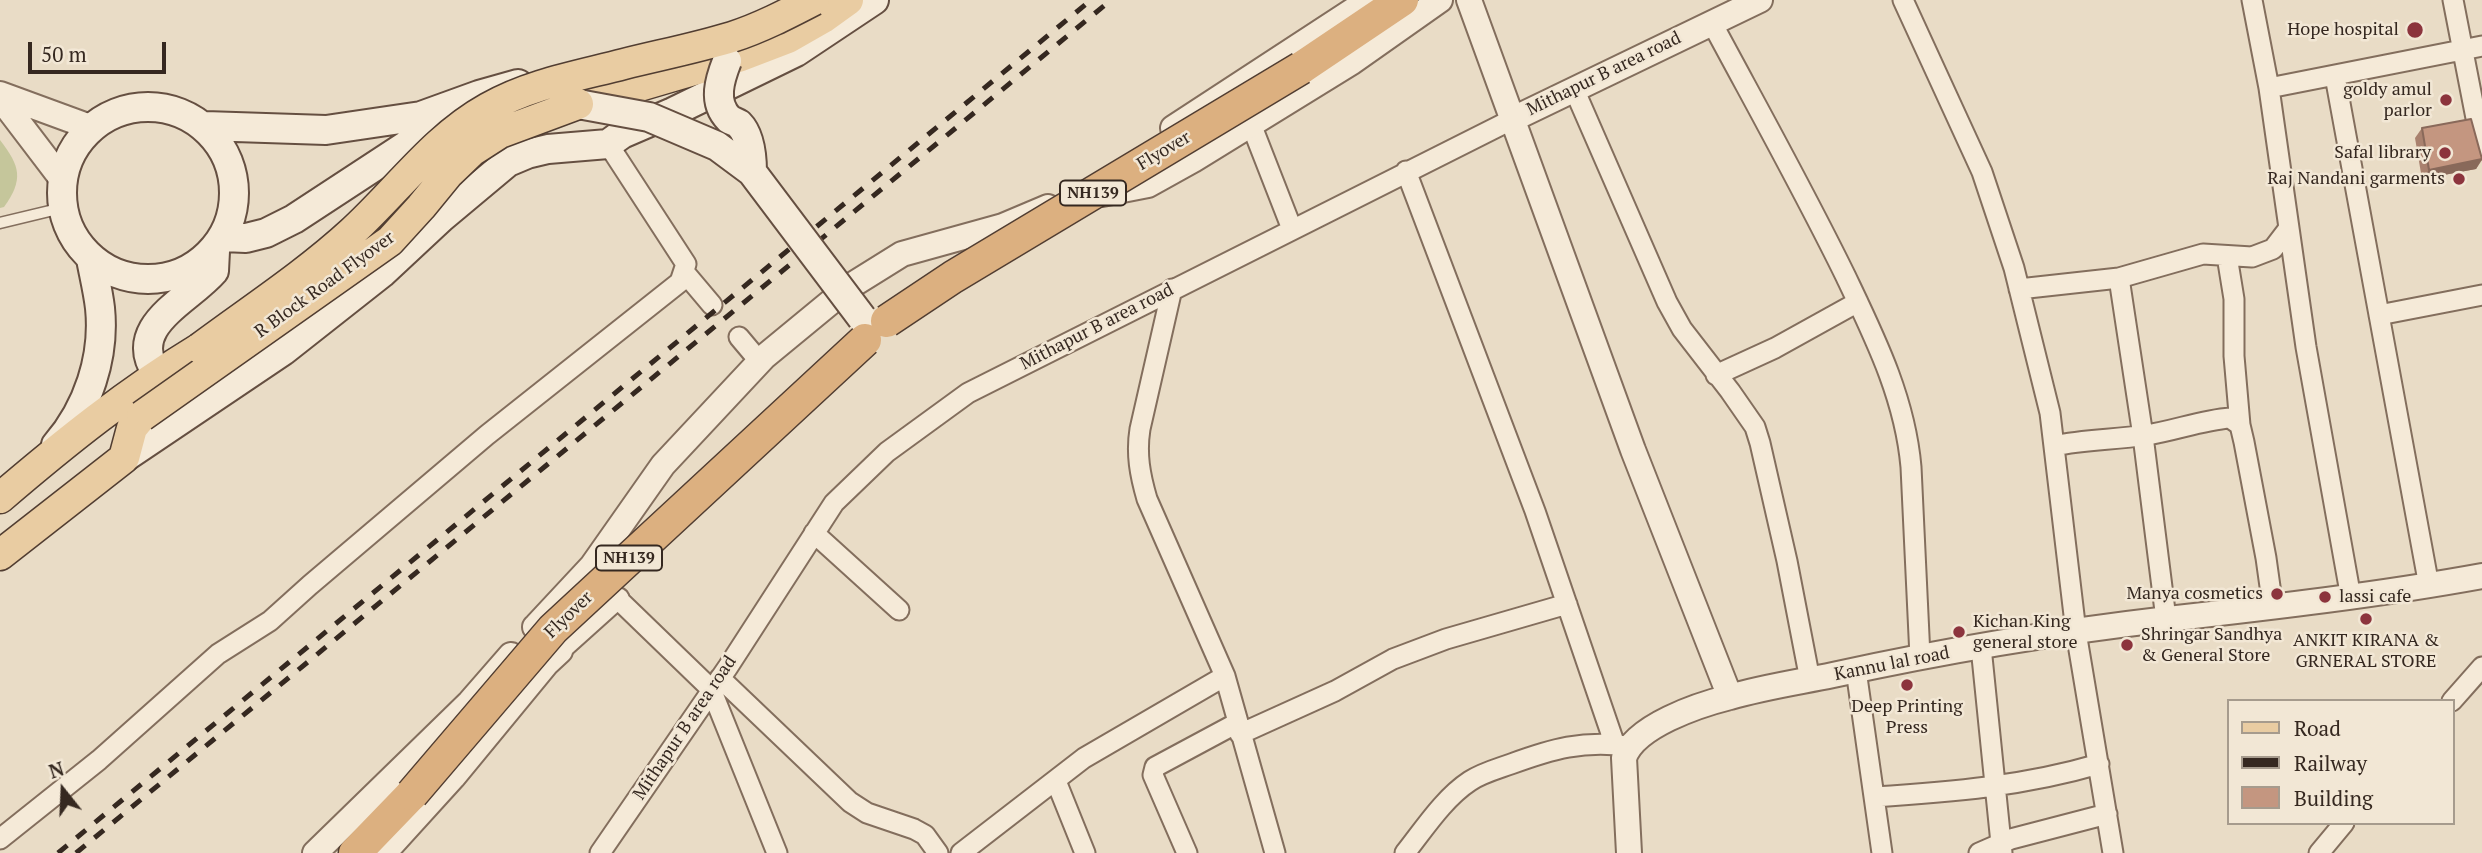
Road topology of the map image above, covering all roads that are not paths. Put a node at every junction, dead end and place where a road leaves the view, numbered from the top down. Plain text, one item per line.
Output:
1 (781, 0) edge
2 (814, 0) edge
3 (848, 0) edge
4 (874, 0) edge
5 (1368, 0) edge
6 (1402, 0) edge
7 (1440, 0) edge
8 (1469, 0) edge
9 (1760, 0) edge
10 (1903, 0) edge
11 (2252, 0) edge
12 (2453, 0) edge
13 (1712, 23) junction
14 (2482, 46) edge
15 (2462, 50) junction
16 (727, 61) junction
17 (2335, 76) junction
18 (505, 88) junction
19 (2270, 88) junction
20 (1574, 89) junction
21 (0, 96) edge
22 (453, 104) junction
23 (578, 104) junction
24 (1511, 120) junction
25 (1251, 124) junction
26 (205, 126) junction
27 (90, 127) junction
28 (608, 144) junction
29 (2482, 149) edge
30 (522, 156) junction
31 (1406, 171) junction
32 (752, 172) junction
33 (61, 178) junction
34 (1060, 202) junction
35 (61, 208) junction
36 (0, 223) edge
37 (2289, 228) junction
38 (1292, 229) junction
39 (219, 242) junction
40 (2227, 256) junction
41 (91, 259) junction
42 (685, 273) junction
43 (2119, 278) junction
44 (1172, 289) junction
45 (2019, 289) junction
46 (2482, 295) edge
47 (1858, 302) junction
48 (712, 305) dead end
49 (2379, 315) junction
50 (872, 326) junction
51 (739, 337) dead end
52 (760, 362) junction
53 (157, 374) junction
54 (1716, 374) junction
55 (2239, 425) junction
56 (2143, 436) junction
57 (2054, 446) junction
58 (124, 458) junction
59 (41, 463) junction
60 (0, 498) edge
61 (814, 533) junction
62 (0, 555) edge
63 (588, 571) junction
64 (2482, 576) edge
65 (2429, 586) junction
66 (619, 598) junction
67 (2351, 598) junction
68 (1567, 604) junction
69 (2273, 608) junction
70 (899, 610) dead end
71 (2166, 619) junction
72 (536, 627) junction
73 (2076, 632) junction
74 (1982, 647) junction
75 (560, 652) junction
76 (1920, 657) junction
77 (2482, 667) edge
78 (1856, 670) junction
79 (1225, 676) junction
80 (1810, 680) junction
81 (715, 683) junction
82 (1730, 696) junction
83 (2454, 699) edge
84 (1239, 729) junction
85 (1622, 746) junction
86 (2099, 764) junction
87 (1056, 781) junction
88 (1997, 787) junction
89 (1874, 797) junction
90 (2108, 814) junction
91 (2342, 825) edge
92 (0, 838) edge
93 (2002, 848) edge
94 (315, 853) edge
95 (355, 853) edge
96 (384, 853) edge
97 (600, 853) edge
98 (777, 853) edge
99 (938, 853) edge
100 (961, 853) edge
101 (1085, 853) edge
102 (1187, 853) edge
103 (1275, 853) edge
104 (1405, 853) edge
105 (1629, 853) edge
106 (1882, 853) edge
107 (1979, 853) edge
108 (2113, 853) edge
109 (2319, 853) edge

1 - 18 main road
2 - 53 main road, R Block Road Flyover, bridge
3 - 16 main road, R Block Road Flyover
4 - 28 main road
5 - 34 street
6 - 50 highway, Flyover / NH139, bridge
7 - 25 street
8 - 24 street
9 - 13 street, Mithapur B area road
10 - 45 street
11 - 19 street
12 - 15 street
13 - 20 street, Mithapur B area road
13 - 47 street
14 - 15 street
15 - 17 street
15 - 29 street
16 - 23 main road, R Block Road Flyover, bridge
16 - 32 main road, bridge
17 - 19 street
17 - 49 street
18 - 22 main road
18 - 30 main road
19 - 37 street
20 - 24 street, Mithapur B area road
20 - 54 street
21 - 27 street
21 - 33 street
22 - 26 main road
22 - 39 main road
23 - 32 main road, bridge
23 - 58 main road, R Block Road Flyover, bridge
24 - 31 street, Mithapur B area road
24 - 82 street
25 - 34 street
25 - 38 street
26 - 27 main road
26 - 39 main road
27 - 33 main road
28 - 30 main road
28 - 42 street
30 - 58 main road
31 - 38 street, Mithapur B area road
31 - 68 street
32 - 50 main road, bridge
33 - 35 main road
34 - 52 street
35 - 36 lane
35 - 41 main road
37 - 40 street
37 - 67 street
38 - 44 street, Mithapur B area road
39 - 41 main road
39 - 53 main road
40 - 43 street
40 - 55 street
41 - 59 main road
42 - 48 street
42 - 92 street
43 - 45 street
43 - 56 street
44 - 61 street, Mithapur B area road
44 - 79 street
45 - 57 street
46 - 49 street
47 - 54 street
47 - 76 street
49 - 65 street
50 - 95 highway, Flyover / NH139, bridge
51 - 52 street
52 - 63 street
53 - 59 main road, R Block Road Flyover
54 - 80 street
55 - 56 street
55 - 69 street
56 - 57 street
56 - 71 street
57 - 73 street
58 - 62 main road
59 - 60 main road, R Block Road Flyover
61 - 70 street
61 - 81 street, Mithapur B area road
63 - 66 street
63 - 72 street
64 - 65 street, Kannu lal road
65 - 67 street, Kannu lal road
66 - 75 street
66 - 81 street
67 - 69 street, Kannu lal road
68 - 84 street
68 - 85 street
69 - 71 street, Kannu lal road
71 - 73 street, Kannu lal road
72 - 75 street
72 - 94 street
73 - 74 street, Kannu lal road
73 - 86 street
74 - 76 street, Kannu lal road
74 - 88 street
75 - 96 street
76 - 78 street, Kannu lal road
77 - 83 street
78 - 80 street, Kannu lal road
78 - 89 street
79 - 84 street
79 - 87 street
80 - 82 street, Kannu lal road
81 - 97 street, Mithapur B area road
81 - 98 street
81 - 99 street
82 - 85 street, Kannu lal road
84 - 102 street
84 - 103 street
85 - 104 street
85 - 105 street
86 - 88 street
86 - 90 street
87 - 100 street
87 - 101 street
88 - 89 street
88 - 93 street
89 - 106 street
90 - 93 street
90 - 108 street
91 - 109 street
93 - 107 street

